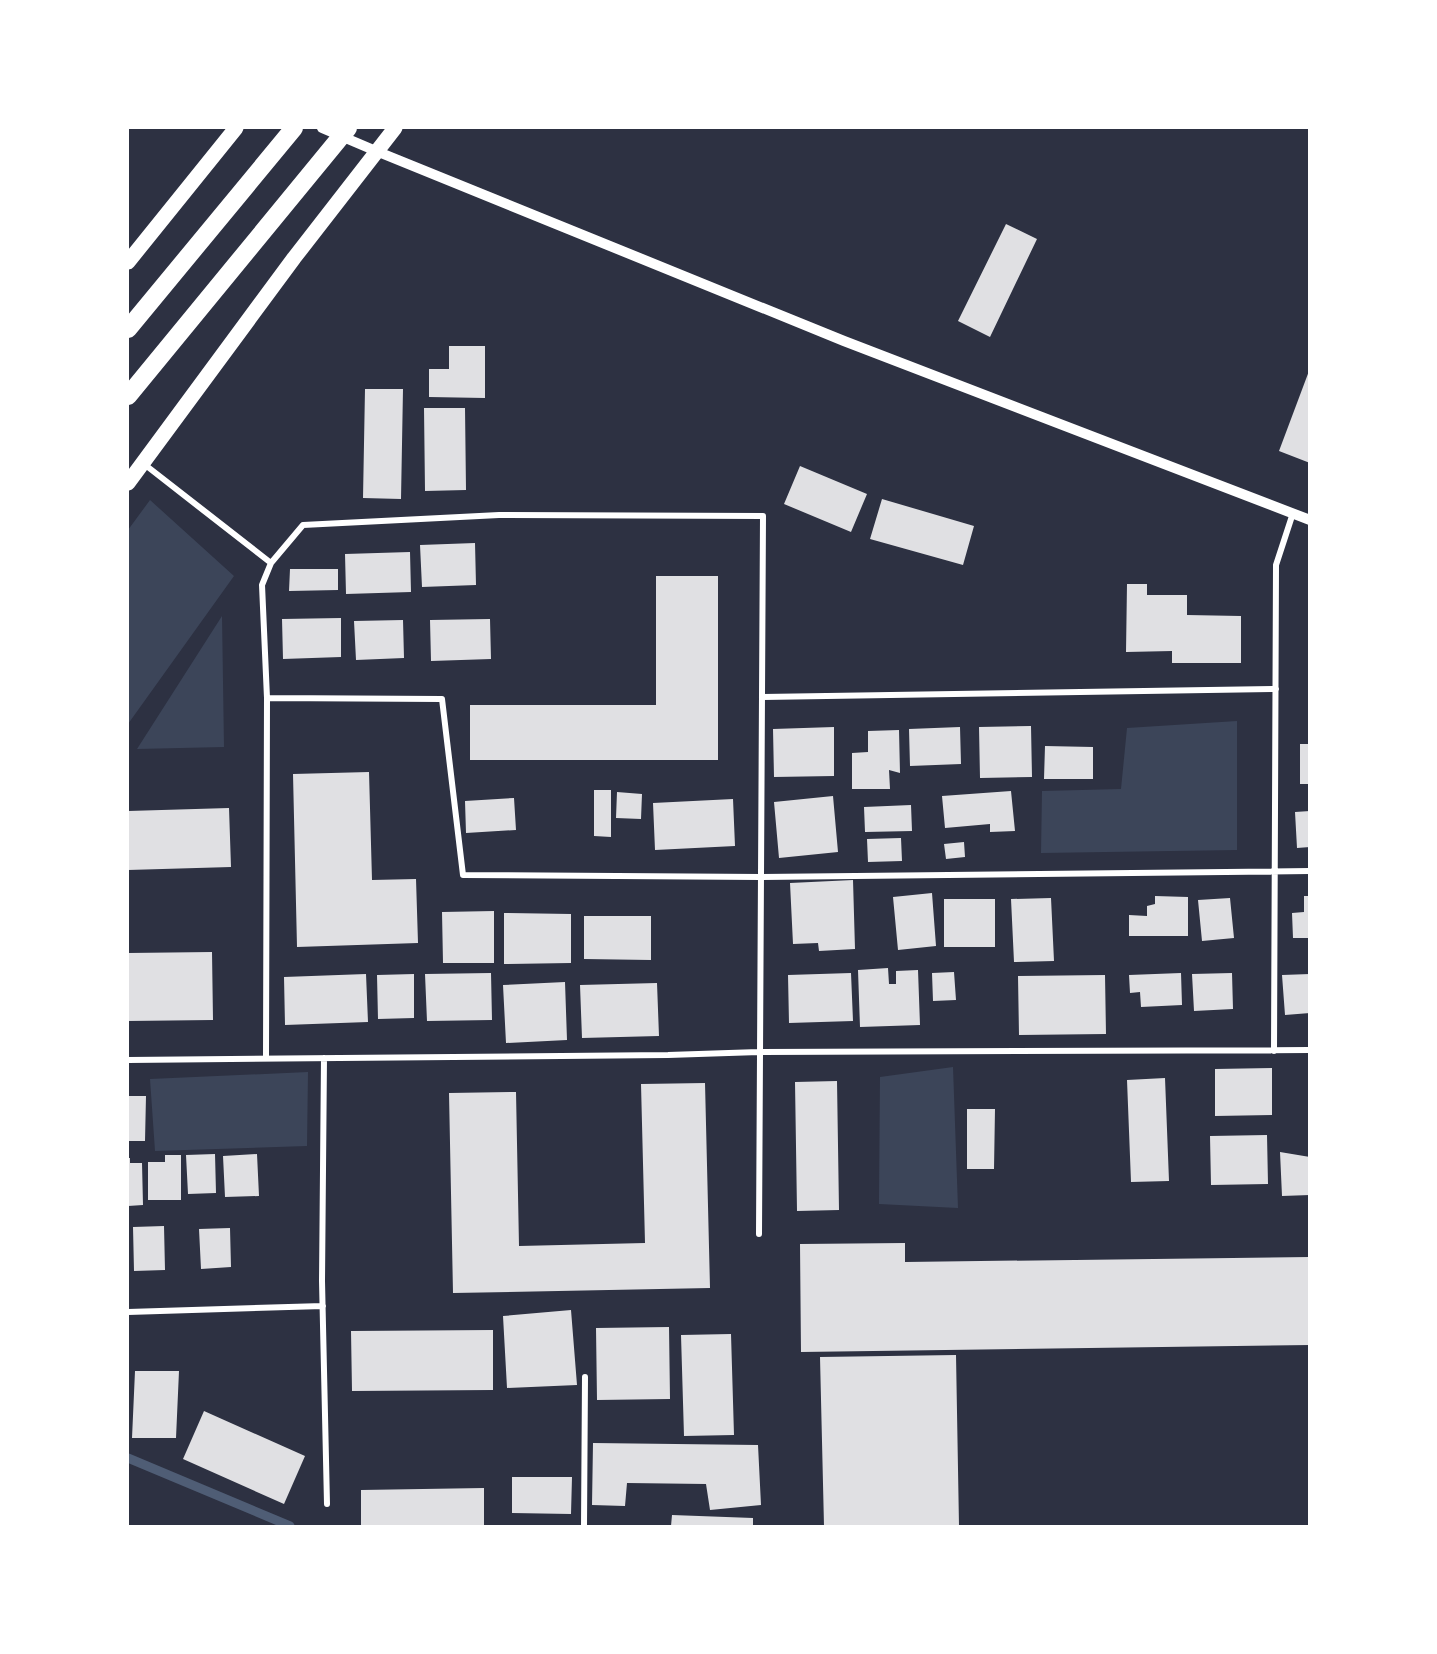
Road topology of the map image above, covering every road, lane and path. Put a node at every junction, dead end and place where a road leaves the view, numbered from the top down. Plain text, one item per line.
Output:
1 (236, 128) edge
2 (294, 128) edge
3 (322, 128) edge
4 (348, 128) edge
5 (395, 128) edge
6 (376, 151) junction
7 (128, 262) edge
8 (128, 329) edge
9 (128, 396) edge
10 (143, 463) junction
11 (128, 483) edge
12 (1293, 513) junction
13 (1310, 520) edge
14 (272, 563) junction
15 (1276, 689) junction
16 (763, 697) junction
17 (267, 698) junction
18 (1274, 871) junction
19 (1310, 871) edge
20 (761, 877) junction
21 (1310, 1050) edge
22 (1274, 1051) junction
23 (759, 1052) junction
24 (266, 1058) junction
25 (324, 1058) junction
26 (128, 1060) edge
27 (759, 1234) dead end
28 (323, 1306) junction
29 (128, 1312) edge
30 (585, 1377) dead end
31 (327, 1504) dead end
32 (584, 1527) edge

1 - 7 main road
2 - 8 highway
3 - 6 street
4 - 9 highway
5 - 6 main road
6 - 10 main road
6 - 12 street
10 - 11 main road
10 - 14 street
12 - 13 street
12 - 15 street
14 - 16 street
14 - 17 street
15 - 16 street
15 - 18 street
16 - 20 street
17 - 20 street
17 - 24 street
18 - 19 street
18 - 20 street
18 - 22 street
20 - 23 street
21 - 22 street
22 - 23 street
23 - 25 street
23 - 27 street
24 - 25 street
24 - 26 street
25 - 28 street
28 - 29 street
28 - 31 street
30 - 32 street

